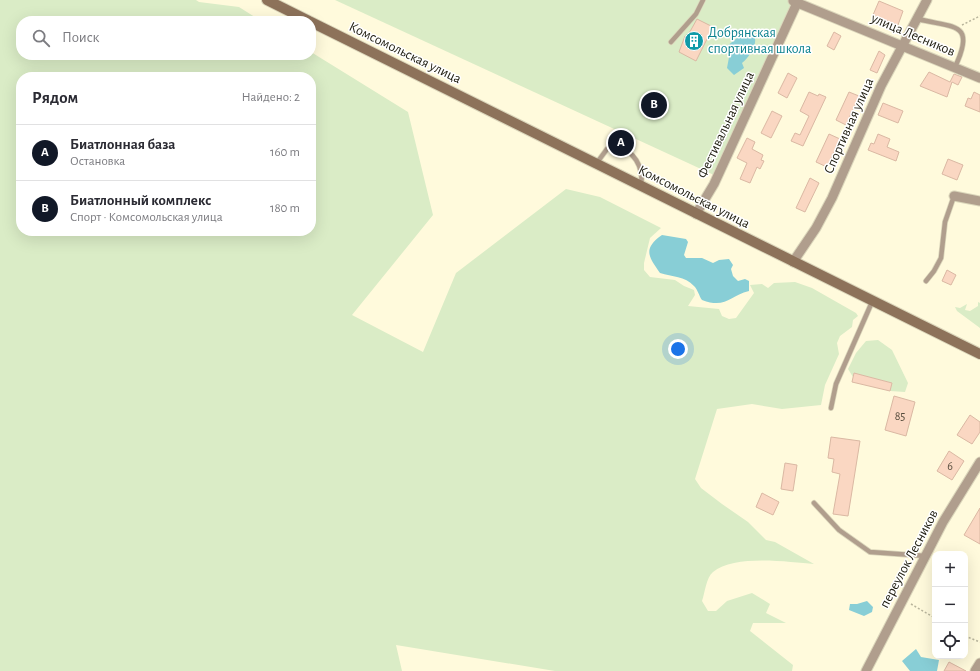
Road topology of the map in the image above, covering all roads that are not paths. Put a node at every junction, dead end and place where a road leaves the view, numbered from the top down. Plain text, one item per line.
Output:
1 (267, 0) edge
2 (703, 0) edge
3 (927, 0) edge
4 (794, 1) edge
5 (299, 16) edge
6 (918, 19) junction
7 (316, 24) edge
8 (671, 42) dead end
9 (904, 46) junction
10 (955, 68) junction
11 (980, 78) edge
12 (596, 164) junction
13 (641, 186) junction
14 (954, 196) joint
15 (980, 201) edge
16 (696, 214) junction
17 (793, 262) junction
18 (926, 281) dead end
19 (872, 302) junction
20 (980, 354) edge
21 (830, 408) dead end
22 (980, 462) edge
23 (814, 503) dead end
24 (926, 556) junction
25 (980, 662) edge
26 (866, 671) edge
27 (975, 671) edge

1 - 5 main road, Комсомольская улица
2 - 8 lane
3 - 6 street, Спортивная улица
4 - 9 street, улица Лесников
4 - 16 street, Фестивальная улица
6 - 9 street, Спортивная улица
6 - 10 lane
7 - 12 main road, Комсомольская улица
9 - 10 street, улица Лесников
9 - 17 street, Спортивная улица
10 - 11 street, улица Лесников
12 - 13 main road, Комсомольская улица
12 - 13 lane
13 - 16 main road, Комсомольская улица
14 - 15 street
14 - 18 lane
16 - 17 main road, Комсомольская улица
17 - 19 main road, Комсомольская улица
19 - 20 main road, Комсомольская улица
19 - 21 lane
22 - 24 street, переулок Лесников
23 - 24 lane
24 - 26 street, переулок Лесников
25 - 27 street

